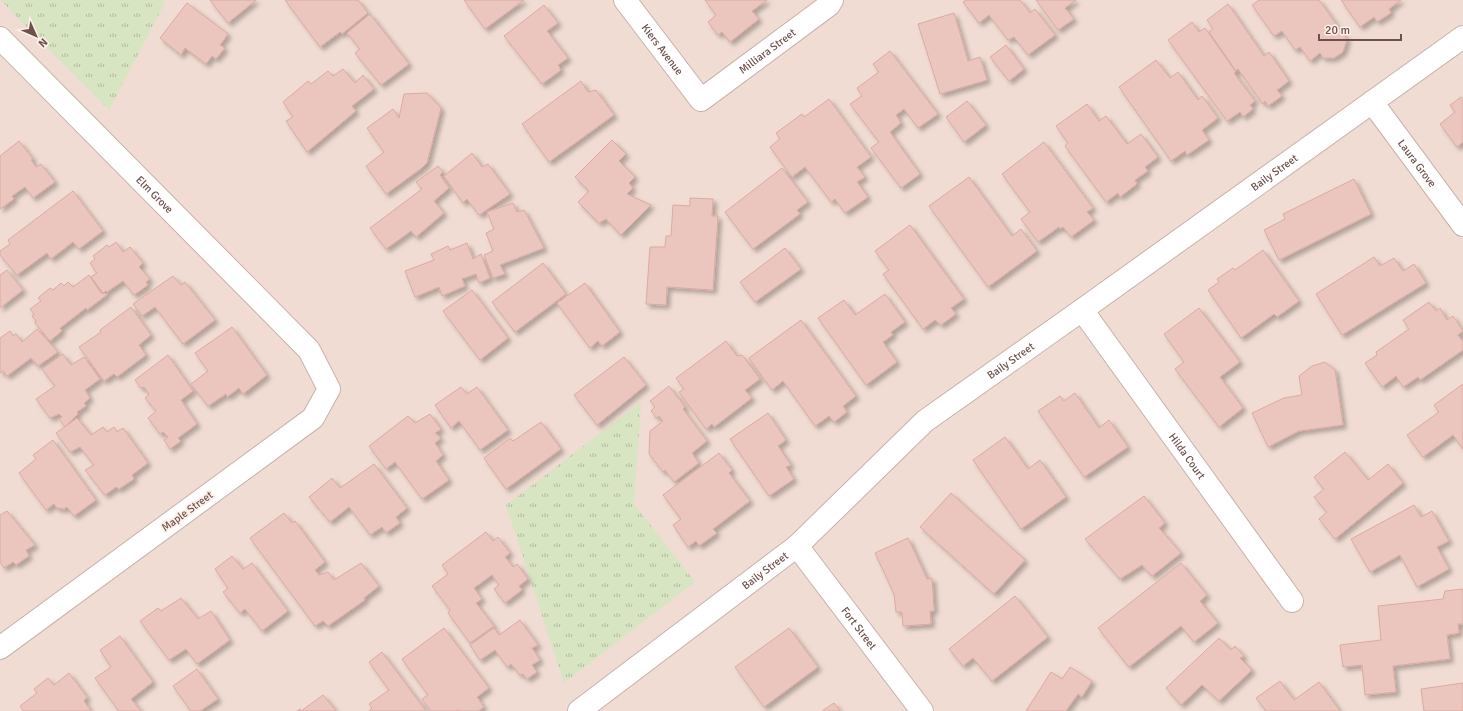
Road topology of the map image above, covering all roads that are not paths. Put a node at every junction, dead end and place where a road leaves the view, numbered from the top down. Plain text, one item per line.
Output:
1 (625, 0) edge
2 (832, 0) edge
3 (1463, 37) edge
4 (0, 38) edge
5 (701, 100) joint
6 (1372, 102) junction
7 (1463, 225) edge
8 (1082, 310) junction
9 (309, 350) joint
10 (797, 546) junction
11 (1292, 601) dead end
12 (0, 648) edge
13 (579, 711) edge
14 (922, 711) edge

1 - 5 street, Kiers Avenue
2 - 5 street, Milliara Street
3 - 6 street, Baily Street
4 - 9 street, Elm Grove
6 - 7 street, Laura Grove
6 - 8 street, Baily Street
8 - 10 street, Baily Street
8 - 11 street, Hilda Court
9 - 12 street, Maple Street
10 - 13 street, Baily Street
10 - 14 street, Fort Street

